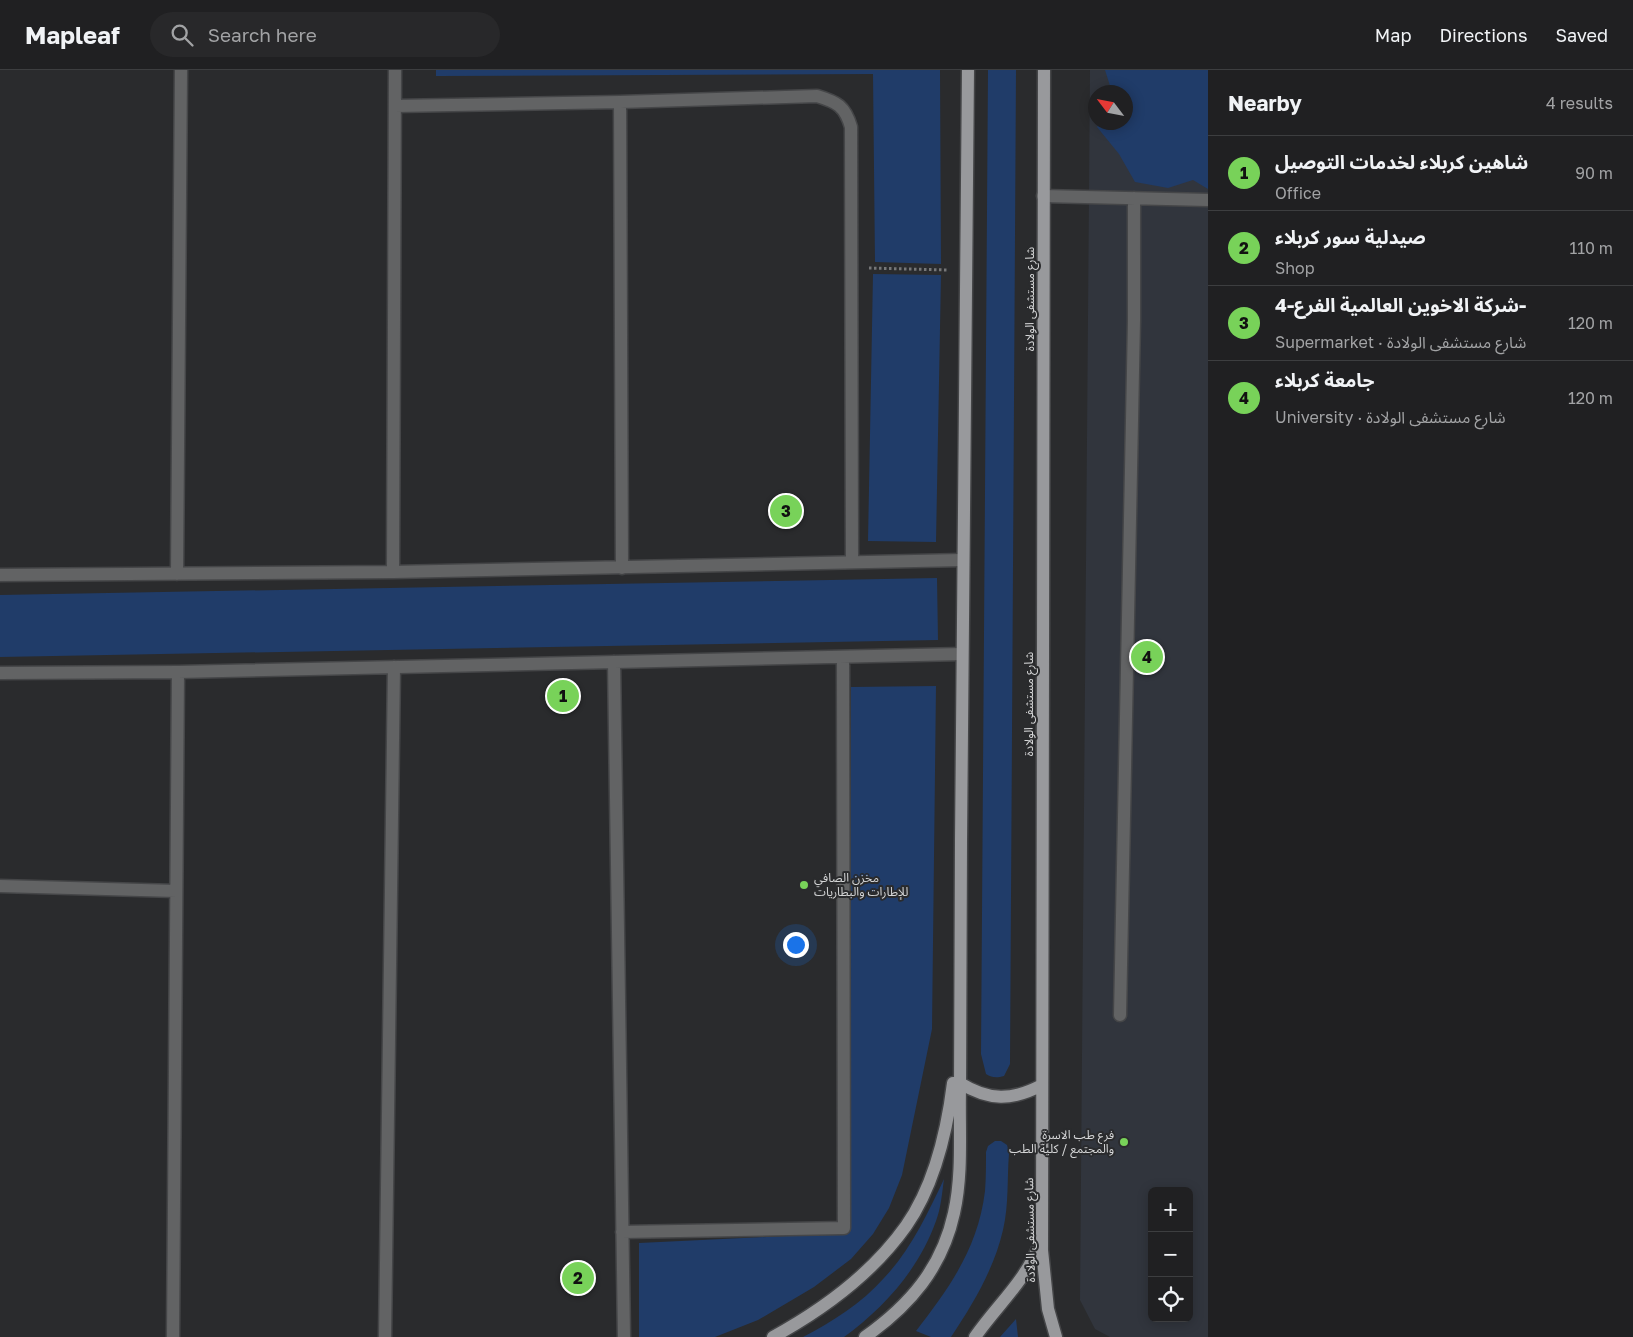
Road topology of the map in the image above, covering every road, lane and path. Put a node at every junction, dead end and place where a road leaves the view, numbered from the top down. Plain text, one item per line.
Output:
1 (181, 70) edge
2 (395, 70) edge
3 (968, 70) edge
4 (1044, 70) edge
5 (620, 102) junction
6 (395, 106) junction
7 (1043, 196) junction
8 (1134, 198) junction
9 (1208, 200) edge
10 (851, 268) junction
11 (966, 270) junction
12 (962, 560) junction
13 (852, 562) junction
14 (622, 568) junction
15 (393, 572) junction
16 (177, 574) junction
17 (0, 575) edge
18 (962, 654) junction
19 (843, 657) junction
20 (614, 662) junction
21 (394, 667) junction
22 (178, 672) junction
23 (0, 673) edge
24 (0, 886) edge
25 (176, 891) junction
26 (1120, 1016) dead end
27 (960, 1034) junction
28 (960, 1083) junction
29 (1042, 1085) junction
30 (1043, 1231) junction
31 (622, 1232) junction
32 (173, 1337) edge
33 (386, 1337) edge
34 (624, 1337) edge
35 (773, 1337) edge
36 (865, 1337) edge
37 (975, 1337) edge
38 (1056, 1337) edge

1 - 16 street
2 - 6 street
3 - 11 main road
4 - 7 main road, شارع مستشفى الولادة
5 - 6 street
5 - 10 street
5 - 14 street
6 - 15 street
7 - 8 street
7 - 29 main road, شارع مستشفى الولادة
8 - 9 street
8 - 26 street
10 - 11 path
10 - 13 street
11 - 12 main road
12 - 13 street
12 - 18 main road
13 - 14 street
14 - 15 street
15 - 16 street
16 - 17 street
18 - 19 street
18 - 27 main road
19 - 20 street
19 - 31 street
20 - 21 street
20 - 31 street
21 - 22 street
21 - 33 street
22 - 23 street
22 - 25 street
24 - 25 street
25 - 32 street
27 - 28 main road
27 - 35 main road
28 - 29 main road
28 - 36 main road
29 - 30 main road, شارع مستشفى الولادة
30 - 37 main road
30 - 38 main road, شارع مستشفى الولادة
31 - 34 street

